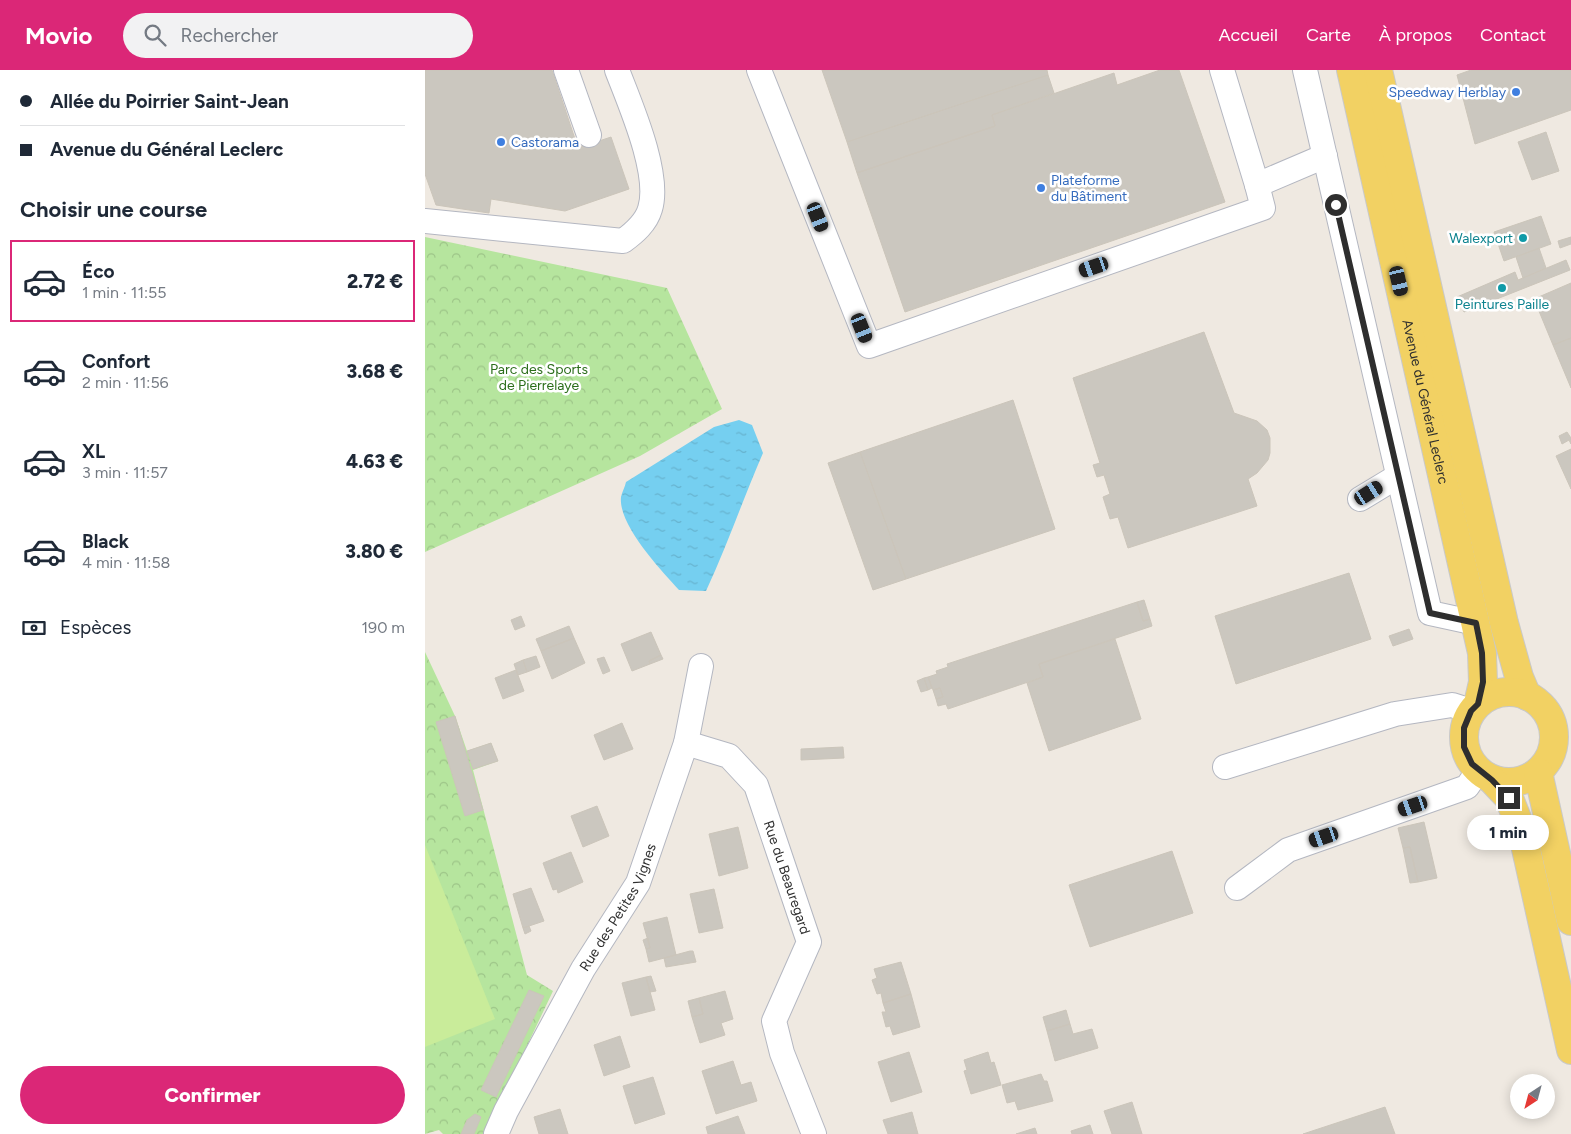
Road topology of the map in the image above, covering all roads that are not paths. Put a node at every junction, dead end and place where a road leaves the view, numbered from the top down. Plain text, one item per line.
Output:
1 (566, 70) edge
2 (617, 70) edge
3 (759, 70) edge
4 (1222, 70) edge
5 (1305, 70) edge
6 (1351, 70) edge
7 (1378, 70) edge
8 (589, 135) dead end
9 (1325, 156) junction
10 (1257, 185) junction
11 (425, 221) edge
12 (1398, 476) junction
13 (1360, 499) dead end
14 (1476, 623) junction
15 (701, 666) dead end
16 (1527, 696) junction
17 (1475, 708) junction
18 (686, 743) junction
19 (1225, 767) dead end
20 (1539, 772) junction
21 (1485, 775) junction
22 (1237, 888) dead end
23 (1571, 921) edge
24 (1571, 1050) edge
25 (496, 1134) edge
26 (814, 1134) edge

1 - 8 street
2 - 11 street
3 - 10 street
4 - 10 street
5 - 9 street
6 - 14 main road, Avenue du Général Leclerc
7 - 16 main road, Avenue du Général Leclerc
9 - 10 street
9 - 12 street
12 - 13 street
12 - 14 street
14 - 17 main road, Avenue du Général Leclerc
15 - 18 street, Rue des Petites Vignes
16 - 17 main road
16 - 20 main road, Avenue du Général Leclerc
17 - 19 street
17 - 21 main road, Avenue du Général Leclerc
18 - 25 street, Rue des Petites Vignes
18 - 26 street, Rue du Beauregard
20 - 21 main road
20 - 23 main road
21 - 22 street
21 - 24 main road, Avenue du Général Leclerc

